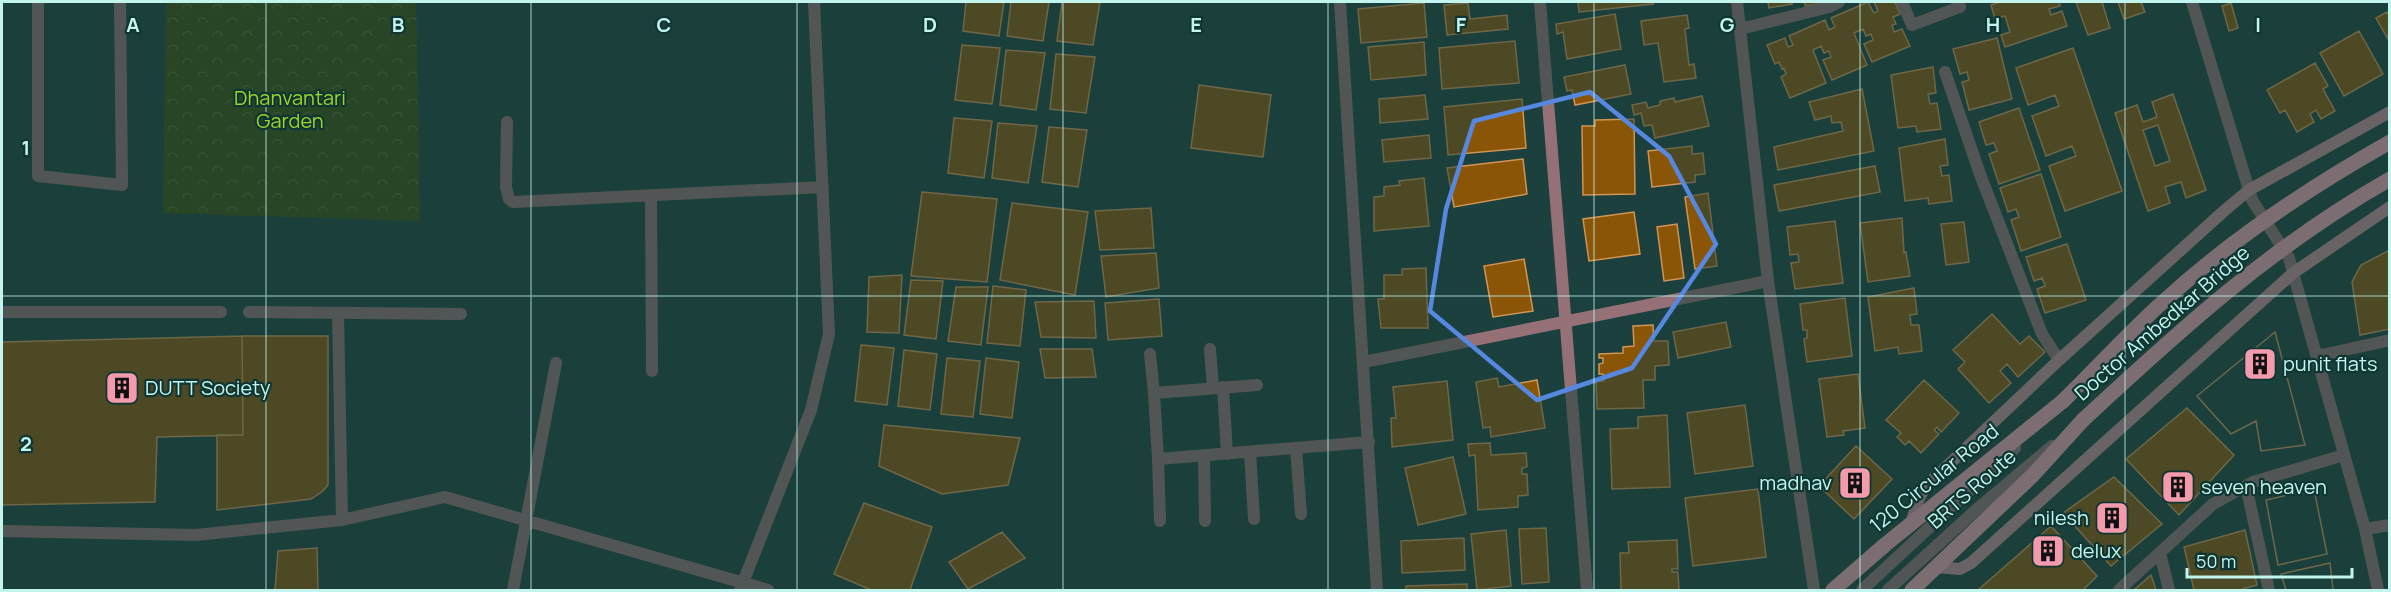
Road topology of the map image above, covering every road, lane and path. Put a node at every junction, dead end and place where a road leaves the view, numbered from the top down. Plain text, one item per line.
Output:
1 (38, 2) edge
2 (120, 2) edge
3 (814, 2) edge
4 (1340, 2) edge
5 (1540, 2) edge
6 (1737, 2) edge
7 (1839, 2) edge
8 (1902, 2) edge
9 (2192, 2) edge
10 (1960, 7) dead end
11 (1740, 29) junction
12 (1945, 72) dead end
13 (2390, 112) edge
14 (507, 122) dead end
15 (2390, 142) edge
16 (2390, 179) edge
17 (823, 187) junction
18 (2249, 190) junction
19 (651, 196) junction
20 (2390, 207) edge
21 (2293, 273) junction
22 (1768, 281) junction
23 (2, 312) edge
24 (221, 312) dead end
25 (249, 312) dead end
26 (338, 314) junction
27 (461, 314) dead end
28 (1565, 323) junction
29 (2390, 340) edge
30 (1210, 349) dead end
31 (1150, 354) dead end
32 (2317, 356) junction
33 (2059, 360) junction
34 (555, 363) dead end
35 (1364, 363) junction
36 (652, 371) dead end
37 (1257, 385) dead end
38 (1218, 388) junction
39 (1154, 393) junction
40 (2063, 401) junction
41 (2083, 420) junction
42 (1369, 442) junction
43 (1296, 449) junction
44 (1250, 452) junction
45 (1227, 454) junction
46 (1204, 455) junction
47 (2344, 455) junction
48 (1158, 459) junction
49 (2246, 486) junction
50 (1301, 514) dead end
51 (1254, 519) dead end
52 (342, 520) junction
53 (528, 520) junction
54 (1160, 521) dead end
55 (1205, 521) dead end
56 (1911, 524) junction
57 (2390, 525) edge
58 (2365, 529) junction
59 (2, 531) edge
60 (2160, 553) junction
61 (1936, 567) junction
62 (741, 587) edge
63 (513, 591) edge
64 (768, 591) edge
65 (1377, 591) edge
66 (1587, 591) edge
67 (1814, 591) edge
68 (1833, 591) edge
69 (1862, 591) edge
70 (1888, 591) edge
71 (1912, 591) edge
72 (2119, 591) edge
73 (2169, 591) edge
74 (2269, 591) edge
75 (2378, 591) edge

1 - 2 street
3 - 17 street
4 - 35 street
5 - 28 street
6 - 11 street
7 - 11 street
8 - 10 street
9 - 18 street
11 - 22 street
12 - 33 street
13 - 18 street
14 - 19 street
15 - 40 main road, Doctor Ambedkar Bridge, bridge
16 - 41 main road, Doctor Ambedkar Bridge, bridge
17 - 19 street
17 - 62 street
18 - 21 street
18 - 33 street
19 - 36 street
20 - 21 street
21 - 32 street
21 - 61 street
22 - 28 street
22 - 67 street
23 - 24 street
25 - 26 street
26 - 27 street
26 - 52 street
28 - 35 street
28 - 66 street
29 - 32 street
30 - 38 street
31 - 39 street
32 - 47 street
33 - 56 street
34 - 53 street
35 - 42 street
37 - 38 street
38 - 39 street
38 - 45 street
39 - 48 street
40 - 56 main road, 120 Circular Road
40 - 69 street, BRTS Route
41 - 61 main road
41 - 70 street, BRTS Route
42 - 43 street
42 - 65 street
43 - 44 street
43 - 50 street
44 - 45 street
44 - 51 street
45 - 46 street
46 - 48 street
46 - 55 street
47 - 49 street
47 - 58 street
48 - 54 street
49 - 60 street
49 - 74 street
52 - 53 street
52 - 59 street
53 - 62 street
53 - 63 street
56 - 68 main road, 120 Circular Road
57 - 58 street
58 - 75 street
60 - 72 street
60 - 73 street
61 - 71 main road
62 - 64 street

